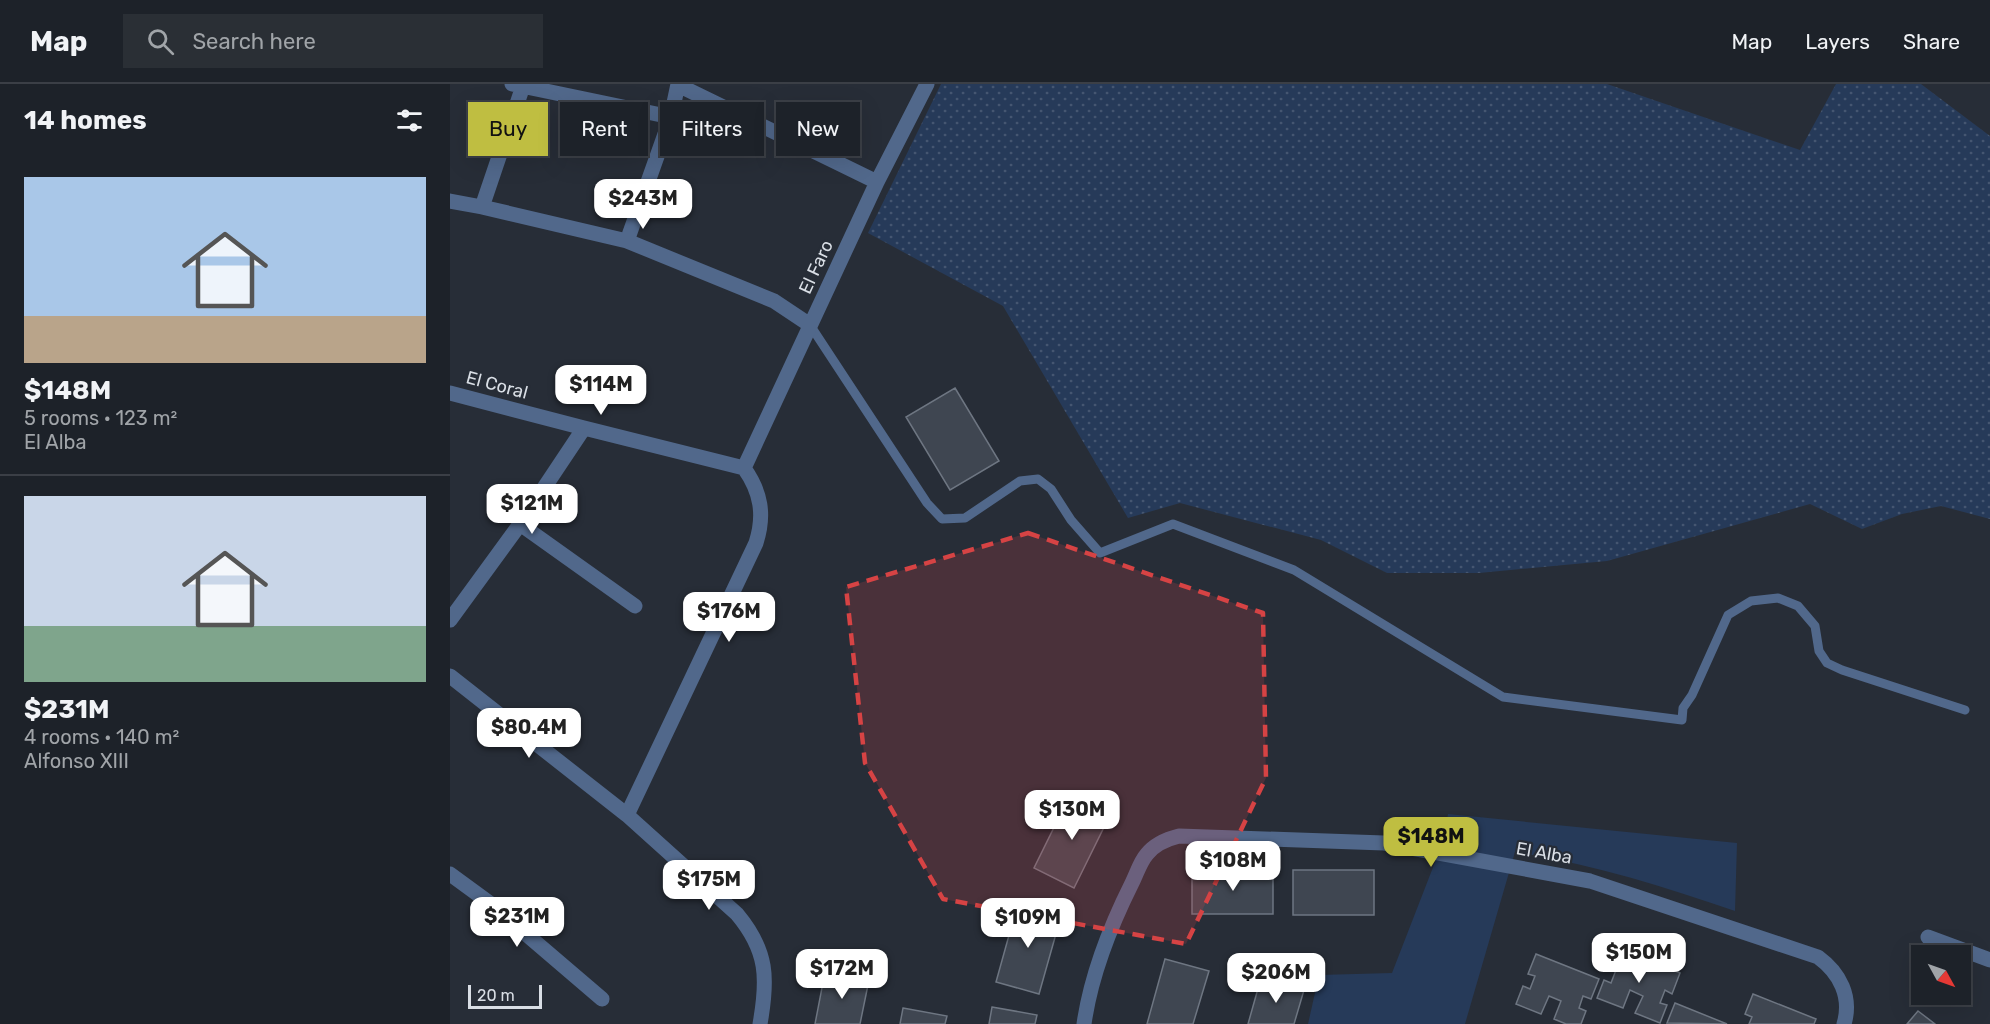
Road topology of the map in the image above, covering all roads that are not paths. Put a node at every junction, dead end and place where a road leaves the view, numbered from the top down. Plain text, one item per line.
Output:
1 (927, 84) edge
2 (517, 85) edge
3 (678, 85) edge
4 (674, 102) edge
5 (660, 115) edge
6 (660, 148) edge
7 (877, 182) junction
8 (450, 201) edge
9 (482, 207) junction
10 (627, 241) junction
11 (810, 325) junction
12 (450, 393) edge
13 (584, 428) junction
14 (744, 468) junction
15 (520, 524) junction
16 (635, 606) dead end
17 (450, 620) edge
18 (450, 676) edge
19 (1965, 710) dead end
20 (627, 815) junction
21 (450, 874) edge
22 (1928, 936) dead end
23 (1990, 960) edge
24 (602, 999) dead end
25 (760, 1024) edge
26 (1084, 1024) edge
27 (1844, 1024) edge

1 - 7 street, El Faro
2 - 5 street
2 - 9 street
3 - 4 street
3 - 7 street
6 - 10 street
7 - 11 street, El Faro
8 - 9 street
9 - 10 street
10 - 11 street
11 - 14 street, El Faro
11 - 19 lane
12 - 13 street, El Coral
13 - 14 street, El Coral
13 - 15 street
14 - 20 street
15 - 16 street
15 - 17 street
18 - 20 street
20 - 25 street
21 - 24 street
22 - 23 street
26 - 27 street, El Alba

